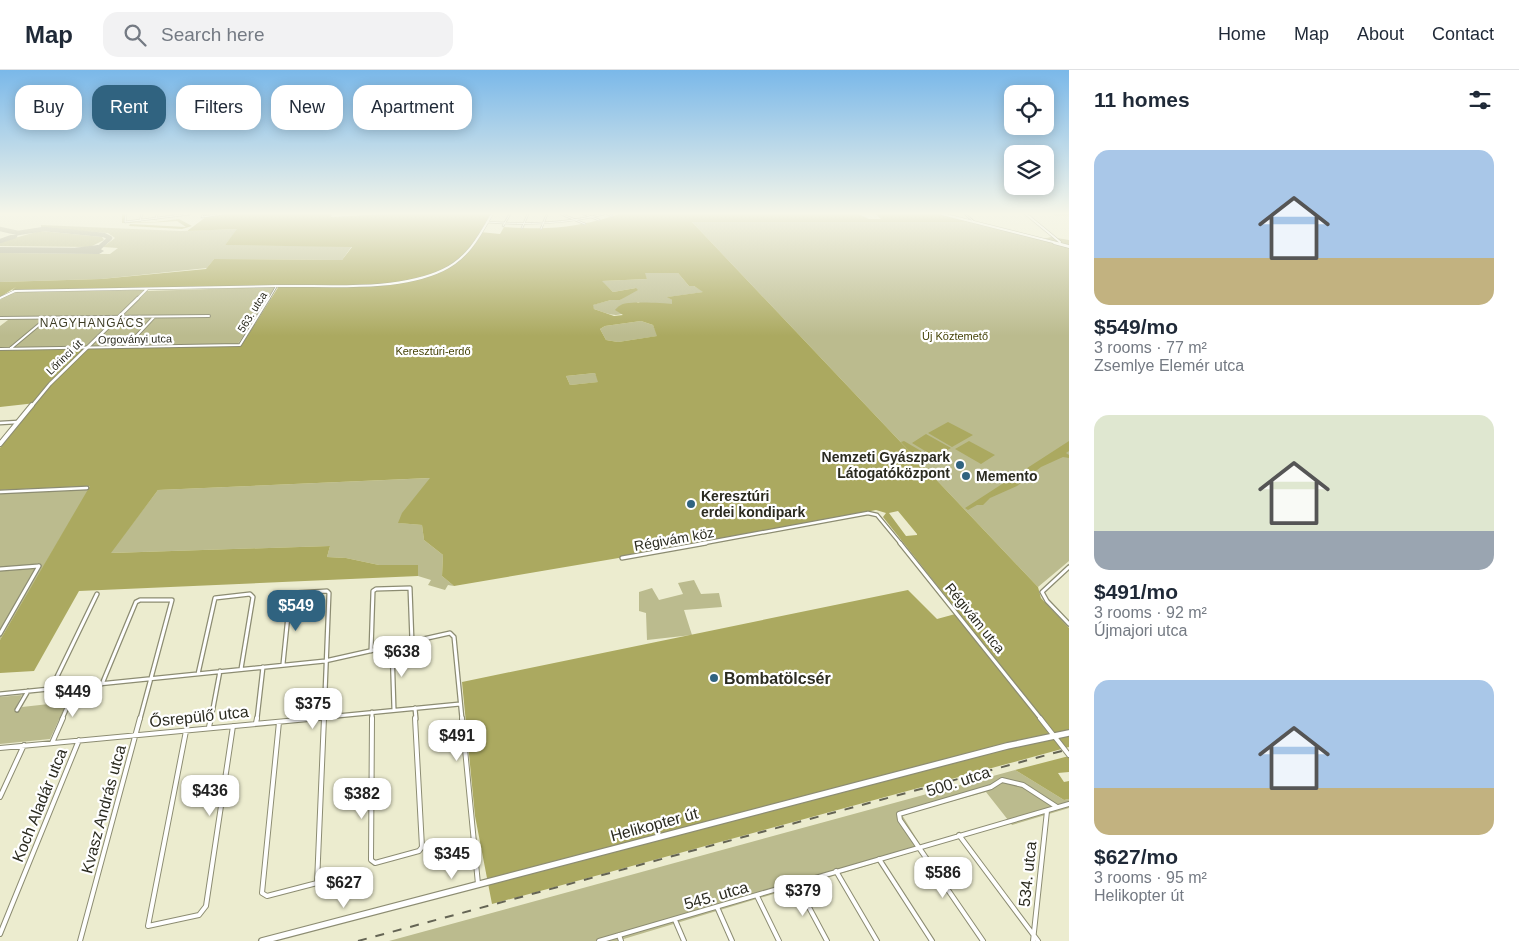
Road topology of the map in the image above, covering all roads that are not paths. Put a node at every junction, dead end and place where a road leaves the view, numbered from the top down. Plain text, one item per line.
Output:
1 (465, 255) edge
2 (276, 286) junction
3 (147, 289) junction
4 (0, 298) edge
5 (119, 316) junction
6 (155, 316) junction
7 (209, 316) dead end
8 (0, 318) edge
9 (47, 318) junction
10 (240, 345) joint
11 (126, 346) junction
12 (87, 347) junction
13 (0, 349) edge
14 (9, 349) junction
15 (18, 422) junction
16 (0, 423) edge
17 (0, 444) edge
18 (86, 488) dead end
19 (0, 492) edge
20 (878, 515) joint
21 (622, 558) dead end
22 (1069, 567) edge
23 (0, 569) edge
24 (97, 594) dead end
25 (1069, 624) edge
26 (0, 634) edge
27 (412, 642) junction
28 (392, 646) junction
29 (371, 651) junction
30 (325, 661) junction
31 (283, 665) junction
32 (263, 667) junction
33 (241, 669) junction
34 (220, 671) junction
35 (198, 674) junction
36 (150, 679) junction
37 (102, 684) junction
38 (77, 686) junction
39 (51, 689) junction
40 (28, 691) junction
41 (0, 694) edge
42 (460, 704) junction
43 (414, 708) junction
44 (17, 710) dead end
45 (394, 710) junction
46 (372, 712) junction
47 (323, 717) junction
48 (279, 722) junction
49 (256, 723) junction
50 (234, 726) junction
51 (209, 728) junction
52 (186, 730) junction
53 (1069, 733) edge
54 (135, 735) junction
55 (1055, 735) junction
56 (79, 740) junction
57 (52, 743) junction
58 (24, 745) junction
59 (0, 748) edge
60 (1069, 755) edge
61 (0, 797) edge
62 (1069, 804) edge
63 (1057, 807) junction
64 (1047, 810) junction
65 (960, 835) junction
66 (918, 847) junction
67 (879, 859) junction
68 (836, 871) junction
69 (796, 883) junction
70 (478, 884) junction
71 (757, 896) junction
72 (717, 908) junction
73 (675, 920) junction
74 (0, 934) edge
75 (1033, 934) junction
76 (620, 935) junction
77 (80, 941) edge
78 (262, 941) edge
79 (599, 941) edge
80 (622, 941) edge
81 (684, 941) edge
82 (732, 941) edge
83 (779, 941) edge
84 (827, 941) edge
85 (877, 941) edge
86 (932, 941) edge
87 (983, 941) edge
88 (1032, 941) edge
89 (1038, 941) edge

1 - 2 main road
2 - 3 main road
2 - 10 street, 563. utca
3 - 4 main road
3 - 5 street, Lőrinci út
5 - 6 street
5 - 9 street
5 - 12 street, Lőrinci út
6 - 7 street
6 - 11 street
8 - 9 street
9 - 14 street
10 - 11 street, Orgoványi utca
11 - 12 street, Orgoványi utca
12 - 14 street, Orgoványi utca
12 - 15 street, Lőrinci út
13 - 14 street, Orgoványi utca
15 - 16 street
15 - 17 street, Lőrinci út
18 - 19 street
20 - 21 street, Régivám köz
20 - 55 street, Régivám utca
22 - 25 street
23 - 26 street
24 - 39 street
27 - 28 street
27 - 29 street
27 - 42 street
28 - 29 street
28 - 45 street
29 - 30 street
30 - 31 street
30 - 31 street
30 - 47 street
31 - 32 street
32 - 33 street
32 - 49 street
33 - 34 street
33 - 35 street
34 - 35 street
34 - 51 street
35 - 36 street
36 - 37 street
36 - 37 street, Kvasz András utca
36 - 54 street, Kvasz András utca
37 - 38 street
38 - 39 street
38 - 57 street
39 - 40 street
40 - 41 street
40 - 44 street
42 - 43 street, Ősrepülő utca
42 - 70 street
43 - 45 street, Ősrepülő utca
43 - 46 street
45 - 46 street, Ősrepülő utca
46 - 47 street, Ősrepülő utca
47 - 48 street, Ősrepülő utca
47 - 48 street
48 - 49 street, Ősrepülő utca
49 - 50 street, Ősrepülő utca
50 - 51 street, Ősrepülő utca
50 - 52 street
51 - 52 street, Ősrepülő utca
52 - 54 street, Ősrepülő utca
53 - 55 street
54 - 56 street, Ősrepülő utca
54 - 77 street, Kvasz András utca
55 - 60 street, Régivám utca
55 - 70 main road, Helikopter út
56 - 57 street, Ősrepülő utca
56 - 74 street, Koch Aladár utca
57 - 58 street, Ősrepülő utca
58 - 59 street, Ősrepülő utca
58 - 61 street
62 - 63 street, 545. utca
63 - 64 street, 545. utca
63 - 66 street, 500. utca
64 - 65 street, 545. utca
64 - 75 street, 534. utca
65 - 66 street, 545. utca
65 - 75 street
66 - 67 street, 545. utca
66 - 87 street
67 - 68 street, 545. utca
67 - 86 street
68 - 69 street, 545. utca
68 - 85 street
69 - 71 street, 545. utca
69 - 84 street
70 - 78 main road, Helikopter út
71 - 72 street, 545. utca
71 - 83 street
72 - 73 street, 545. utca
72 - 82 street
73 - 76 street, 545. utca
73 - 81 street
75 - 88 street, 534. utca
75 - 89 street
76 - 79 street, 545. utca
76 - 80 street

